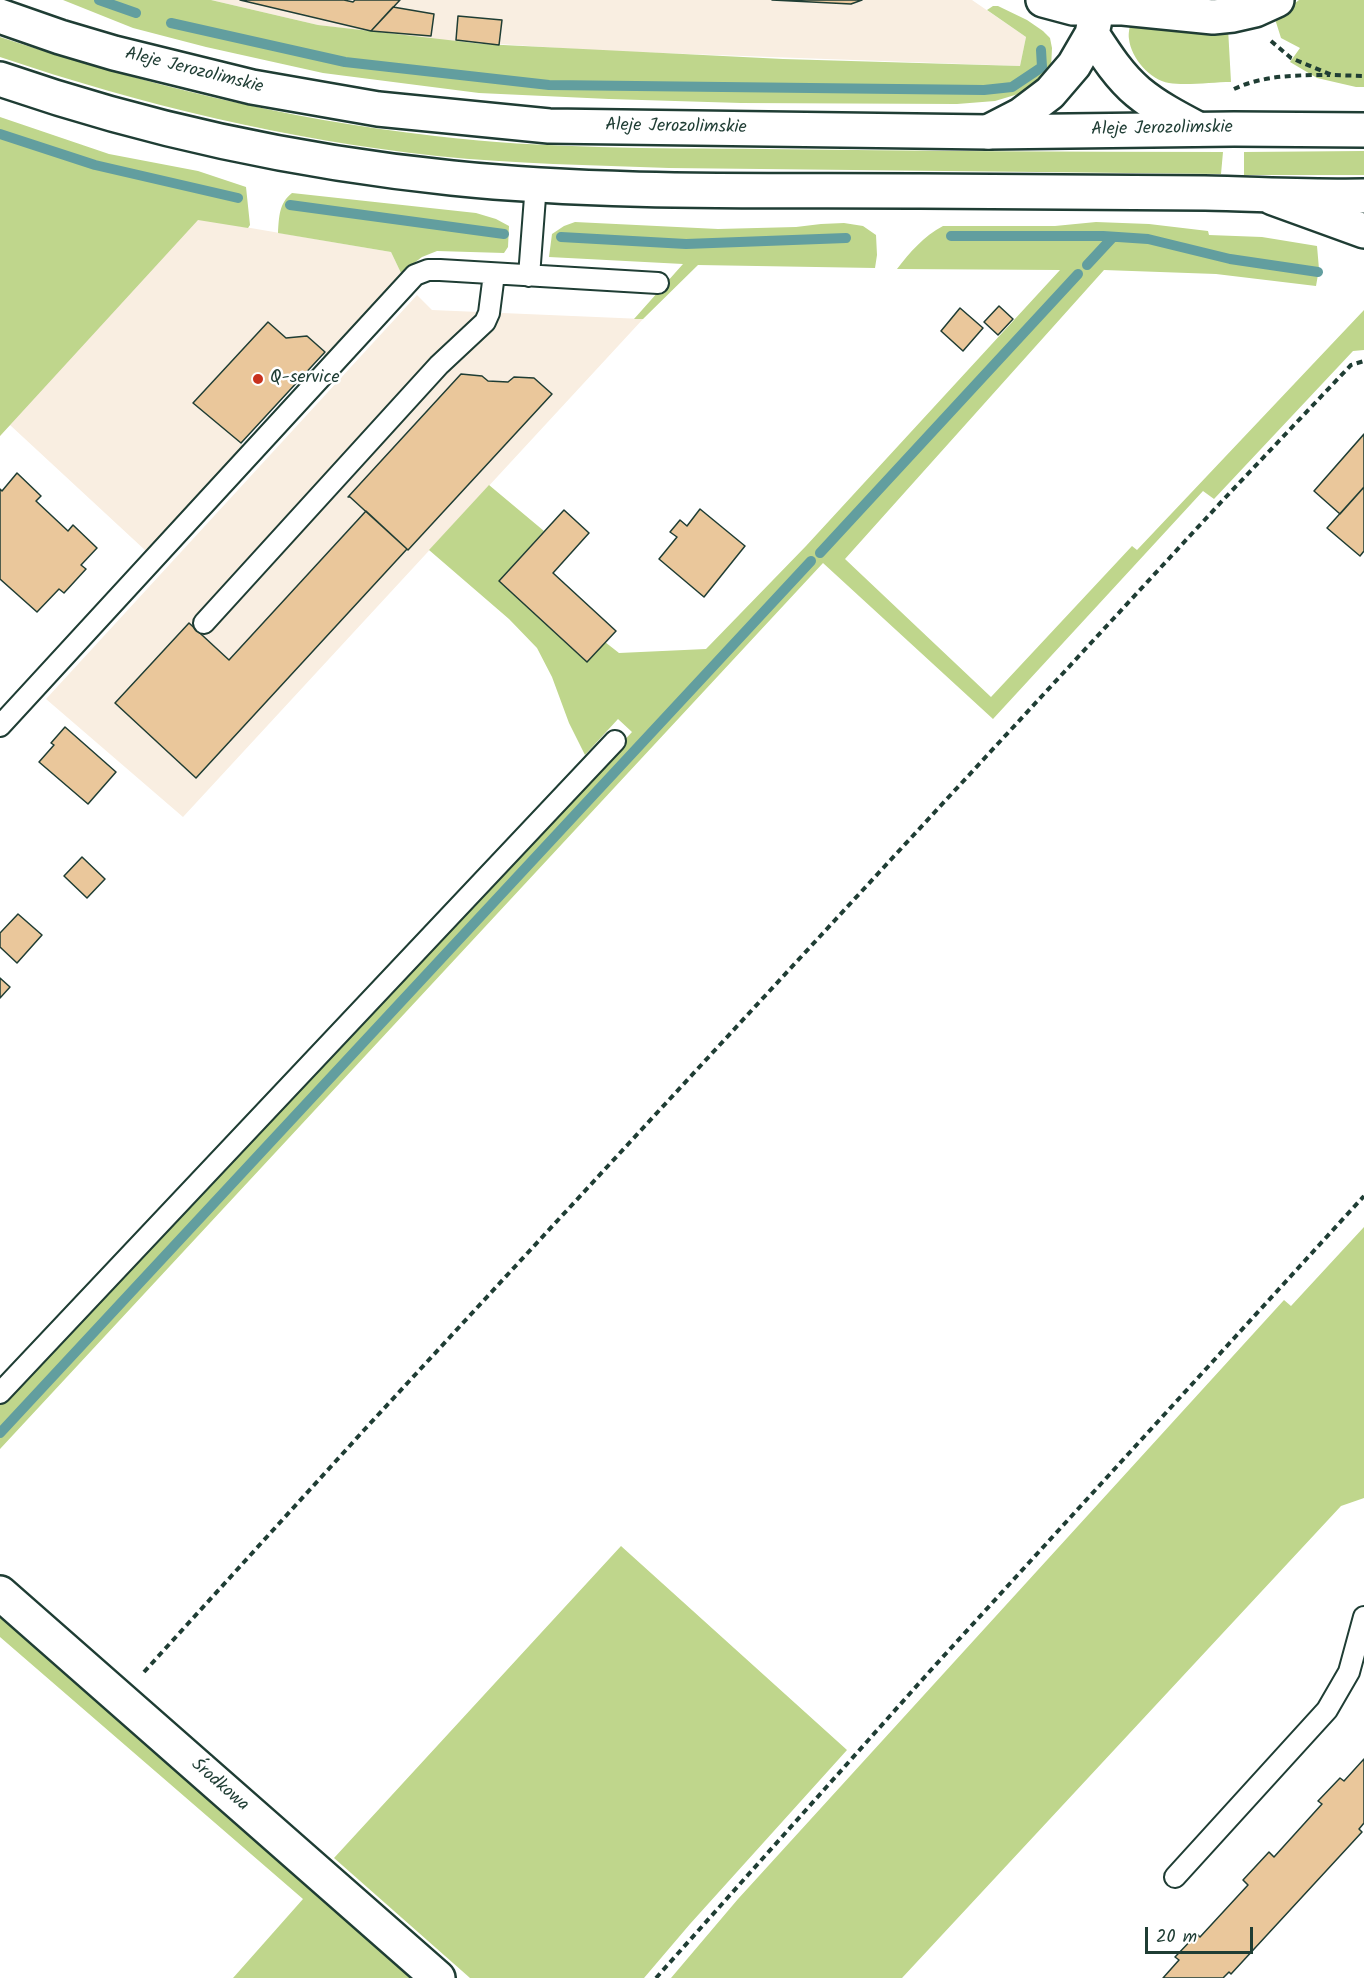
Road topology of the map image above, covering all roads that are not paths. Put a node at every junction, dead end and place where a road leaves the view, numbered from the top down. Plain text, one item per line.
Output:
1 (1042, 0) edge
2 (1276, 0) edge
3 (1096, 14) edge
4 (0, 16) edge
5 (0, 79) edge
6 (1198, 129) junction
7 (1364, 130) edge
8 (988, 132) junction
9 (536, 184) junction
10 (1259, 194) junction
11 (1364, 196) edge
12 (1364, 231) edge
13 (494, 274) junction
14 (529, 276) junction
15 (658, 283) dead end
16 (204, 623) dead end
17 (0, 726) edge
18 (615, 741) dead end
19 (0, 1393) edge
20 (0, 1593) edge
21 (1364, 1617) edge
22 (1175, 1877) dead end
23 (438, 1978) edge

1 - 3 main road
2 - 3 main road
3 - 6 main road
3 - 8 main road
4 - 8 main road, Aleje Jerozolimskie
5 - 9 main road
6 - 7 main road, Aleje Jerozolimskie
6 - 8 main road, Aleje Jerozolimskie
9 - 10 main road
9 - 14 lane
10 - 11 main road
10 - 12 main road
13 - 14 lane
13 - 16 lane
13 - 17 lane
14 - 15 lane
18 - 19 lane
20 - 23 main road, Środkowa
21 - 22 lane

